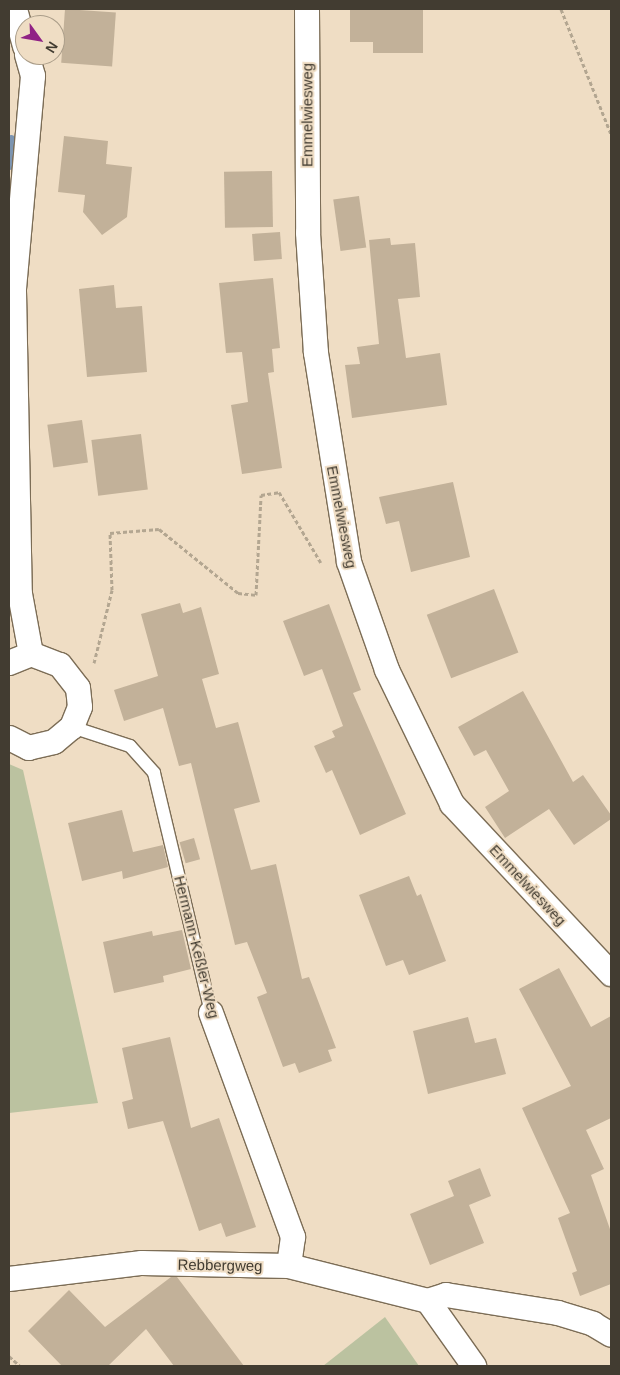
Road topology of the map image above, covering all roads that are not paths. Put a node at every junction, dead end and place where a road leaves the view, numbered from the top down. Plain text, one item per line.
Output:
1 (306, 9) edge
2 (30, 65) edge
3 (31, 654) junction
4 (9, 663) edge
5 (72, 727) junction
6 (9, 738) edge
7 (611, 974) edge
8 (211, 1013) joint
9 (289, 1266) junction
10 (9, 1280) edge
11 (428, 1301) junction
12 (611, 1335) edge
13 (474, 1366) edge

1 - 7 street, Emmelwiesweg
2 - 3 street
3 - 4 street
3 - 5 street
5 - 6 street
5 - 8 lane, Hermann-Keßler-Weg
8 - 9 street, Hermann-Keßler-Weg
9 - 10 street, Rebbergweg
9 - 11 street, Rebbergweg
11 - 12 street, Rebbergweg
11 - 13 street

